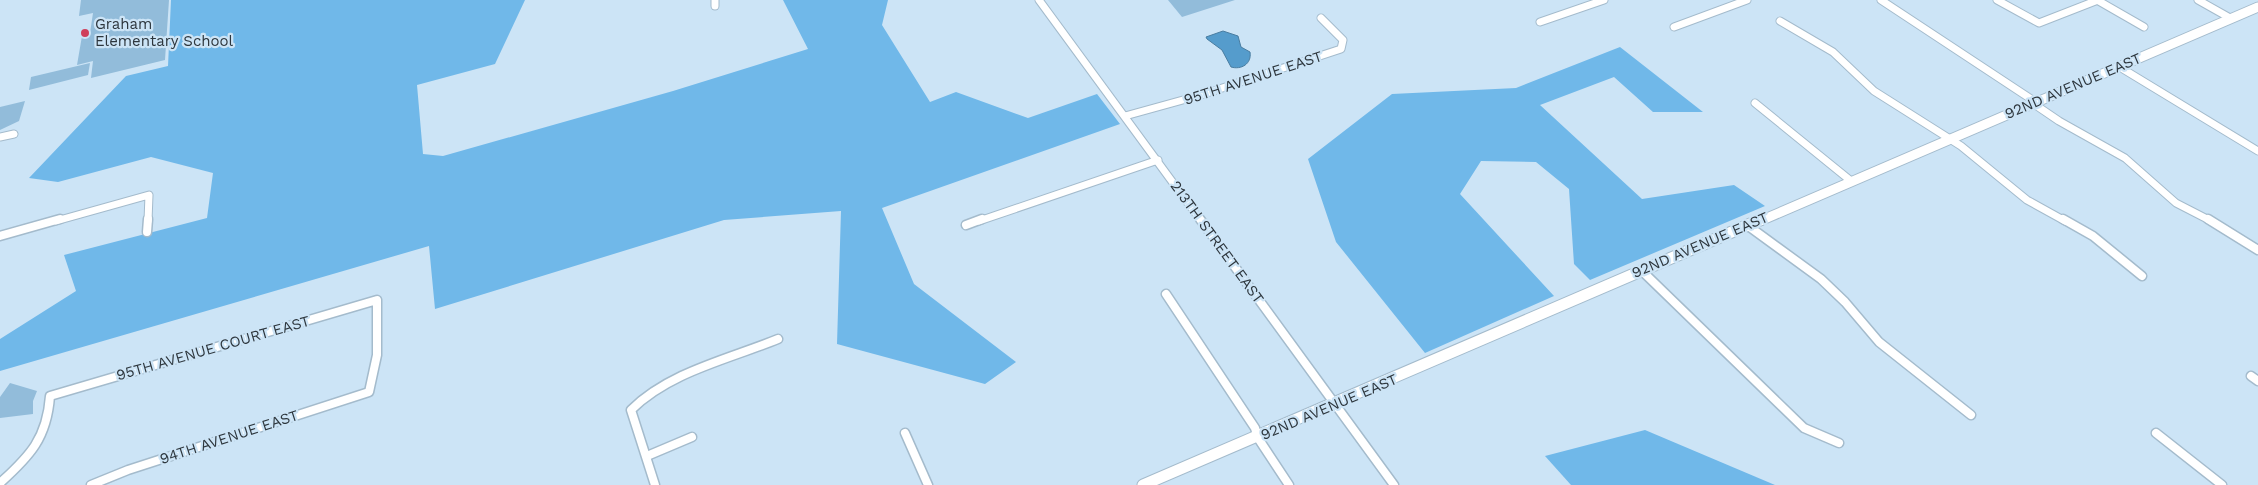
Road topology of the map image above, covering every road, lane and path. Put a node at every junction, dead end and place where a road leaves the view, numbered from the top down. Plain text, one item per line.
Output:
1 (1039, 0) edge
2 (1604, 0) edge
3 (1747, 0) edge
4 (1881, 0) edge
5 (1997, 0) edge
6 (2098, 0) edge
7 (2198, 0) edge
8 (2258, 7) edge
9 (1321, 18) dead end
10 (2230, 18) junction
11 (1780, 21) dead end
12 (1540, 22) dead end
13 (1674, 27) dead end
14 (2144, 27) dead end
15 (2118, 66) junction
16 (1755, 103) dead end
17 (2034, 104) junction
18 (1126, 116) junction
19 (14, 134) dead end
20 (0, 137) edge
21 (1949, 138) junction
22 (2258, 151) edge
23 (1158, 160) junction
24 (1851, 181) junction
25 (1747, 225) junction
26 (966, 226) dead end
27 (147, 232) dead end
28 (0, 236) edge
29 (2258, 250) edge
30 (1641, 270) junction
31 (2142, 276) dead end
32 (1166, 294) dead end
33 (377, 300) joint
34 (778, 339) dead end
35 (1335, 404) junction
36 (1971, 415) dead end
37 (905, 433) dead end
38 (2156, 433) dead end
39 (692, 437) dead end
40 (1258, 438) junction
41 (1839, 443) dead end
42 (647, 456) junction
43 (0, 483) edge
44 (91, 485) edge
45 (655, 485) edge
46 (928, 485) edge
47 (1143, 485) edge
48 (1289, 485) edge
49 (1394, 485) edge
50 (2222, 485) edge

1 - 18 street, 213TH STREET EAST
2 - 12 street
3 - 13 street
4 - 17 street
5 - 6 street
6 - 14 street
7 - 10 street
8 - 10 street, 92ND AVENUE EAST
9 - 18 street, 95TH AVENUE EAST
10 - 15 street, 92ND AVENUE EAST
11 - 21 street
15 - 17 street, 92ND AVENUE EAST
15 - 22 street
16 - 24 street
17 - 21 street, 92ND AVENUE EAST
17 - 29 street
18 - 23 street, 213TH STREET EAST
19 - 20 street
21 - 24 street, 92ND AVENUE EAST
21 - 31 street
23 - 26 street
23 - 35 street, 213TH STREET EAST
24 - 25 street, 92ND AVENUE EAST
25 - 30 street, 92ND AVENUE EAST
25 - 36 street
27 - 28 street
30 - 35 street, 92ND AVENUE EAST
30 - 41 street
32 - 40 street
33 - 43 street, 95TH AVENUE COURT EAST
33 - 44 street, 94TH AVENUE EAST
34 - 42 street
35 - 40 street, 92ND AVENUE EAST
35 - 49 street, 213TH STREET EAST
37 - 46 street
38 - 50 street
39 - 42 street
40 - 47 street, 92ND AVENUE EAST
40 - 48 street
42 - 45 street

